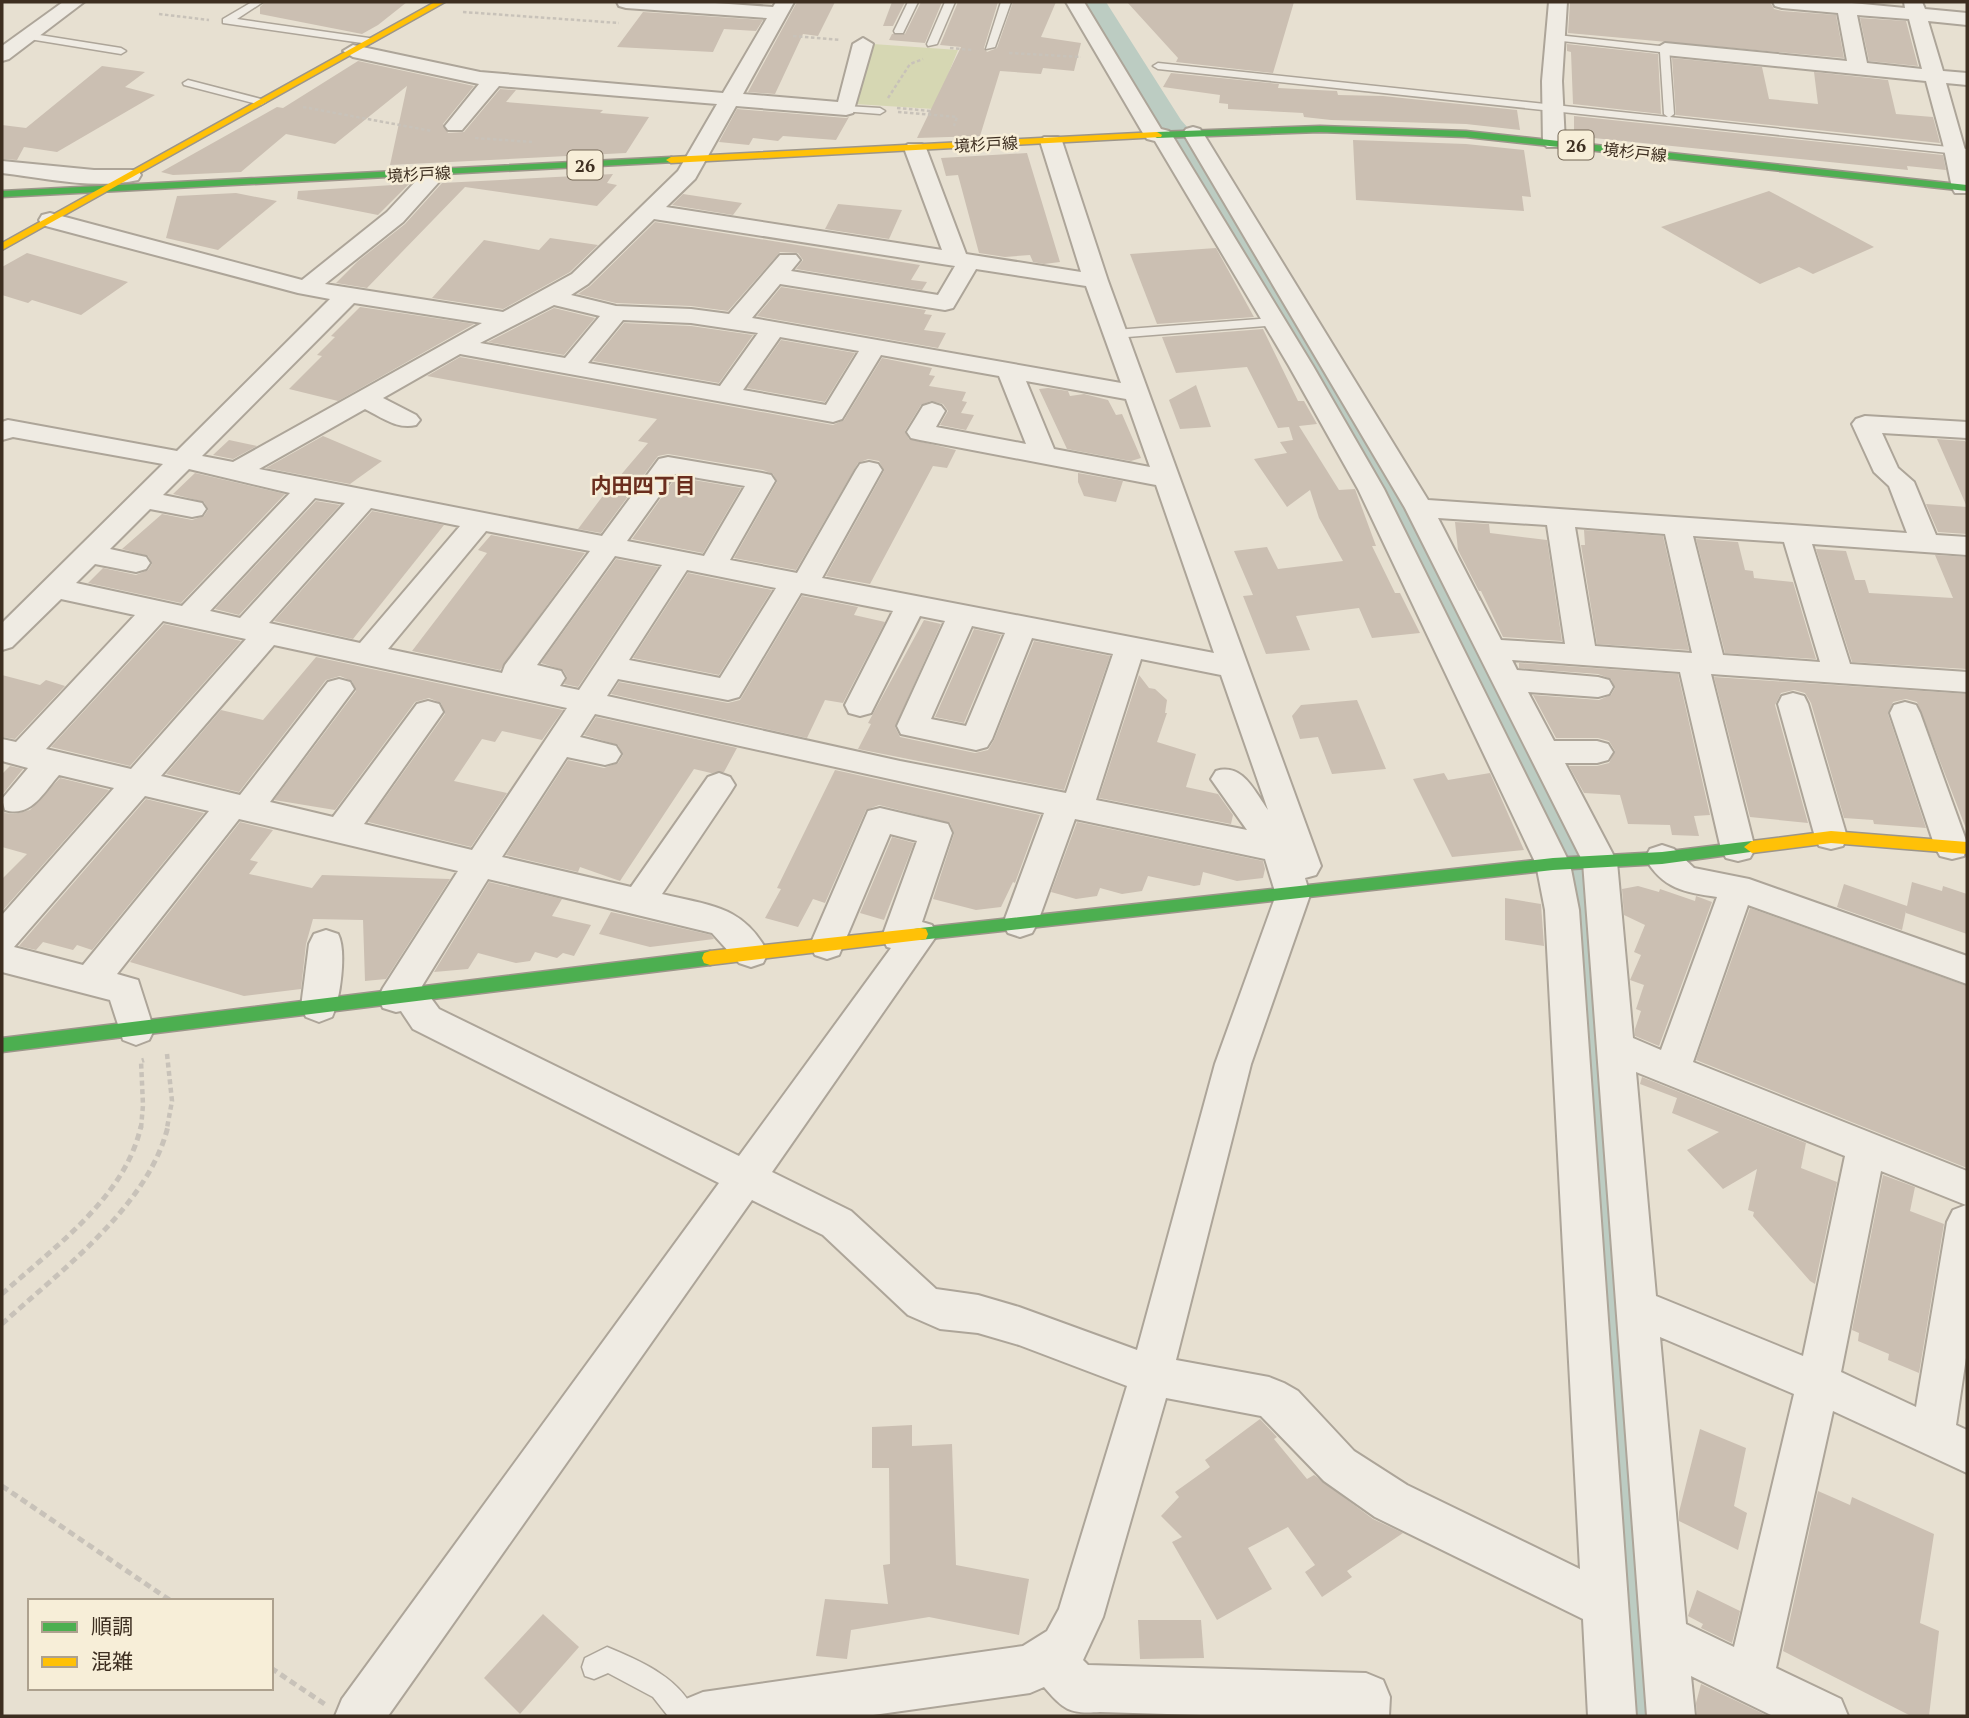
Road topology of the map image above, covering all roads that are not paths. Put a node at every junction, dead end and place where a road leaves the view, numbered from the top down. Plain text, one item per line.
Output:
1 (75, 2) edge
2 (258, 2) edge
3 (625, 2) edge
4 (913, 2) edge
5 (950, 2) edge
6 (1006, 2) edge
7 (1074, 2) edge
8 (1559, 2) edge
9 (1782, 2) edge
10 (448, 7) edge
11 (782, 7) edge
12 (1846, 8) junction
13 (1915, 8) edge
14 (1967, 19) edge
15 (899, 31) dead end
16 (27, 36) junction
17 (1557, 38) junction
18 (863, 44) dead end
19 (932, 44) road end
20 (361, 46) junction
21 (990, 47) dead end
22 (1665, 49) junction
23 (121, 51) dead end
24 (2, 55) edge
25 (1158, 66) dead end
26 (1858, 68) junction
27 (1936, 76) junction
28 (494, 79) junction
29 (1967, 79) edge
30 (188, 83) dead end
31 (730, 98) junction
32 (261, 102) junction
33 (1553, 104) junction
34 (846, 109) junction
35 (880, 111) road end
36 (1670, 114) junction
37 (455, 126) dead end
38 (1172, 134) junction
39 (1051, 141) junction
40 (1554, 143) junction
41 (915, 148) junction
42 (1961, 148) edge
43 (696, 159) junction
44 (2, 167) edge
45 (436, 173) junction
46 (130, 175) junction
47 (1965, 188) edge
48 (104, 190) junction
49 (2, 194) edge
50 (649, 211) junction
51 (50, 220) junction
52 (809, 237) junction
53 (2, 247) edge
54 (963, 259) junction
55 (775, 275) junction
56 (1096, 281) junction
57 (306, 288) junction
58 (348, 295) junction
59 (551, 297) junction
60 (616, 313) junction
61 (506, 320) junction
62 (735, 322) junction
63 (1273, 322) junction
64 (774, 328) junction
65 (1115, 334) junction
66 (456, 346) junction
67 (874, 346) junction
68 (571, 368) junction
69 (1009, 370) junction
70 (1137, 393) junction
71 (727, 395) junction
72 (364, 398) junction
73 (932, 411) dead end
74 (407, 420) dead end
75 (4, 429) edge
76 (1967, 430) edge
77 (1043, 455) junction
78 (184, 460) junction
79 (869, 470) dead end
80 (237, 471) junction
81 (1168, 479) junction
82 (309, 488) junction
83 (144, 499) junction
84 (364, 499) junction
85 (1419, 508) junction
86 (192, 509) dead end
87 (1560, 518) junction
88 (479, 521) junction
89 (1677, 526) junction
90 (1795, 534) junction
91 (1925, 543) junction
92 (610, 546) junction
93 (1967, 546) edge
94 (88, 554) junction
95 (680, 559) junction
96 (136, 564) dead end
97 (713, 565) junction
98 (800, 582) junction
99 (55, 587) junction
100 (911, 604) junction
101 (157, 610) junction
102 (962, 614) junction
103 (188, 616) junction
104 (1022, 626) junction
105 (258, 631) junction
106 (2, 640) edge
107 (1130, 648) junction
108 (1491, 649) junction
109 (367, 655) junction
110 (1582, 655) junction
111 (1701, 663) junction
112 (1233, 667) junction
113 (1838, 673) junction
114 (1507, 680) junction
115 (598, 685) junction
116 (1598, 687) dead end
117 (339, 689) dead end
118 (1964, 689) edge
119 (1793, 704) dead end
120 (860, 705) dead end
121 (428, 712) dead end
122 (1905, 713) dead end
123 (560, 744) junction
124 (1544, 752) junction
125 (1597, 752) dead end
126 (604, 754) dead end
127 (25, 756) edge
128 (1227, 779) dead end
129 (138, 782) junction
130 (719, 785) dead end
131 (16, 802) dead end
132 (1070, 806) junction
133 (239, 807) junction
134 (341, 831) junction
135 (1831, 837) junction
136 (1959, 847) edge
137 (1279, 849) junction
138 (1738, 849) junction
139 (1662, 858) junction
140 (1600, 862) junction
141 (480, 864) junction
142 (1553, 864) junction
143 (1737, 888) junction
144 (1303, 894) junction
145 (639, 902) junction
146 (1020, 924) junction
147 (909, 936) junction
148 (2, 938) edge
149 (326, 944) dead end
150 (827, 945) junction
151 (751, 953) junction
152 (2, 958) edge
153 (1967, 971) edge
154 (91, 980) junction
155 (403, 997) junction
156 (319, 1007) junction
157 (150, 1028) junction
158 (2, 1045) edge
159 (1617, 1048) junction
160 (1672, 1070) junction
161 (1866, 1148) junction
162 (746, 1177) junction
163 (1967, 1188) edge
164 (1967, 1222) edge
165 (1638, 1308) junction
166 (1151, 1375) junction
167 (1818, 1383) junction
168 (1950, 1444) edge
169 (1606, 1606) junction
170 (1665, 1638) junction
171 (1050, 1657) junction
172 (594, 1667) dead end
173 (1750, 1679) junction
174 (345, 1713) edge
175 (684, 1716) edge
176 (703, 1716) edge
177 (1365, 1716) edge
178 (1612, 1716) edge
179 (1671, 1716) edge
180 (1824, 1716) edge

1 - 16 street
2 - 20 lane
3 - 11 street
4 - 15 lane
5 - 19 lane
6 - 21 lane
7 - 38 street
8 - 17 street
9 - 12 street
10 - 20 main road
11 - 31 street
12 - 13 street
12 - 26 street
13 - 14 street
13 - 27 street
16 - 23 lane
16 - 24 street
17 - 22 lane
17 - 33 street
18 - 34 street
20 - 28 street
20 - 32 main road
22 - 26 street
22 - 36 lane
25 - 33 lane
26 - 27 street
27 - 29 street
27 - 42 street
28 - 31 street
28 - 37 street
30 - 32 lane
31 - 34 street
31 - 43 street
32 - 46 main road
33 - 36 lane
33 - 40 street
33 - 42 lane
34 - 35 lane
36 - 42 lane
38 - 39 main road, 境杉戸線 / 26
38 - 40 main road, 境杉戸線 / 26
38 - 63 street
38 - 85 street
39 - 41 main road, 境杉戸線 / 26
39 - 56 street
40 - 47 main road, 境杉戸線 / 26
41 - 43 main road, 境杉戸線 / 26
41 - 54 street
42 - 47 street
43 - 45 main road, 境杉戸線 / 26
43 - 50 street
44 - 46 street
45 - 48 main road, 境杉戸線 / 26
45 - 57 street
46 - 48 main road
48 - 49 main road, 境杉戸線 / 26
48 - 51 main road
50 - 52 street
50 - 59 street
51 - 53 main road
51 - 57 street
52 - 54 street
52 - 55 street
54 - 55 street
54 - 56 street
55 - 62 street
56 - 65 street
57 - 58 street
58 - 61 street
58 - 78 street
59 - 60 street
59 - 61 street
60 - 62 street
60 - 68 street
61 - 66 street
62 - 64 street
63 - 65 lane
63 - 142 street
64 - 67 street
64 - 71 street
65 - 70 street
66 - 68 street
66 - 72 street
67 - 69 street
67 - 71 street
68 - 71 street
69 - 70 street
69 - 77 street
70 - 81 street
72 - 74 street
72 - 80 street
73 - 77 street
75 - 78 street
76 - 91 street
77 - 81 street
78 - 80 street
78 - 83 street
79 - 98 street
80 - 82 street
81 - 112 street
82 - 84 street
82 - 103 street
83 - 86 street
83 - 94 street
84 - 88 street
84 - 105 street
85 - 87 street
85 - 108 street
87 - 89 street
87 - 110 street
88 - 92 street
88 - 109 street
89 - 90 street
89 - 111 street
90 - 91 street
90 - 113 street
91 - 93 street
92 - 95 street
92 - 97 street
92 - 115 street
94 - 96 street
94 - 99 street
95 - 97 street
95 - 115 street
97 - 98 street
98 - 100 street
98 - 115 street
99 - 101 street
99 - 106 street
100 - 102 street
100 - 120 street
101 - 103 street
101 - 127 street
102 - 104 street
102 - 104 street
103 - 105 street
104 - 107 street
105 - 109 street
105 - 129 street
107 - 112 street
107 - 132 street
108 - 110 street
108 - 114 street
109 - 115 street
110 - 111 street
111 - 113 street
111 - 138 street
112 - 144 street
113 - 118 street
114 - 116 street
114 - 124 street
115 - 123 street
115 - 132 street
117 - 133 street
119 - 135 street
121 - 134 street
122 - 136 street
123 - 126 street
123 - 141 street
124 - 125 street
124 - 140 street
127 - 129 street
127 - 131 street
128 - 137 street
129 - 133 street
129 - 148 street
130 - 145 street
132 - 137 street
132 - 146 street
133 - 134 street
133 - 154 street
134 - 141 street
135 - 136 main road
135 - 138 main road
137 - 144 street
138 - 139 main road
139 - 140 main road
139 - 143 street
140 - 142 main road
140 - 159 street
141 - 145 street
141 - 155 street
142 - 144 main road
142 - 169 street
143 - 153 street
143 - 160 street
144 - 146 main road
144 - 166 street
145 - 151 street
146 - 147 main road
147 - 150 main road
147 - 150 street
147 - 162 street
149 - 156 street
150 - 151 main road
151 - 155 main road
152 - 154 street
154 - 157 street
155 - 156 main road
155 - 162 street
156 - 157 main road
157 - 158 main road
159 - 160 street
159 - 165 street
160 - 161 street
161 - 163 street
161 - 167 street
162 - 166 street
162 - 174 street
164 - 168 street
165 - 167 street
165 - 170 street
166 - 169 street
166 - 171 street
167 - 168 street
167 - 173 street
169 - 178 street
170 - 173 street
170 - 179 street
171 - 176 street
171 - 177 street
172 - 175 lane
173 - 180 street

